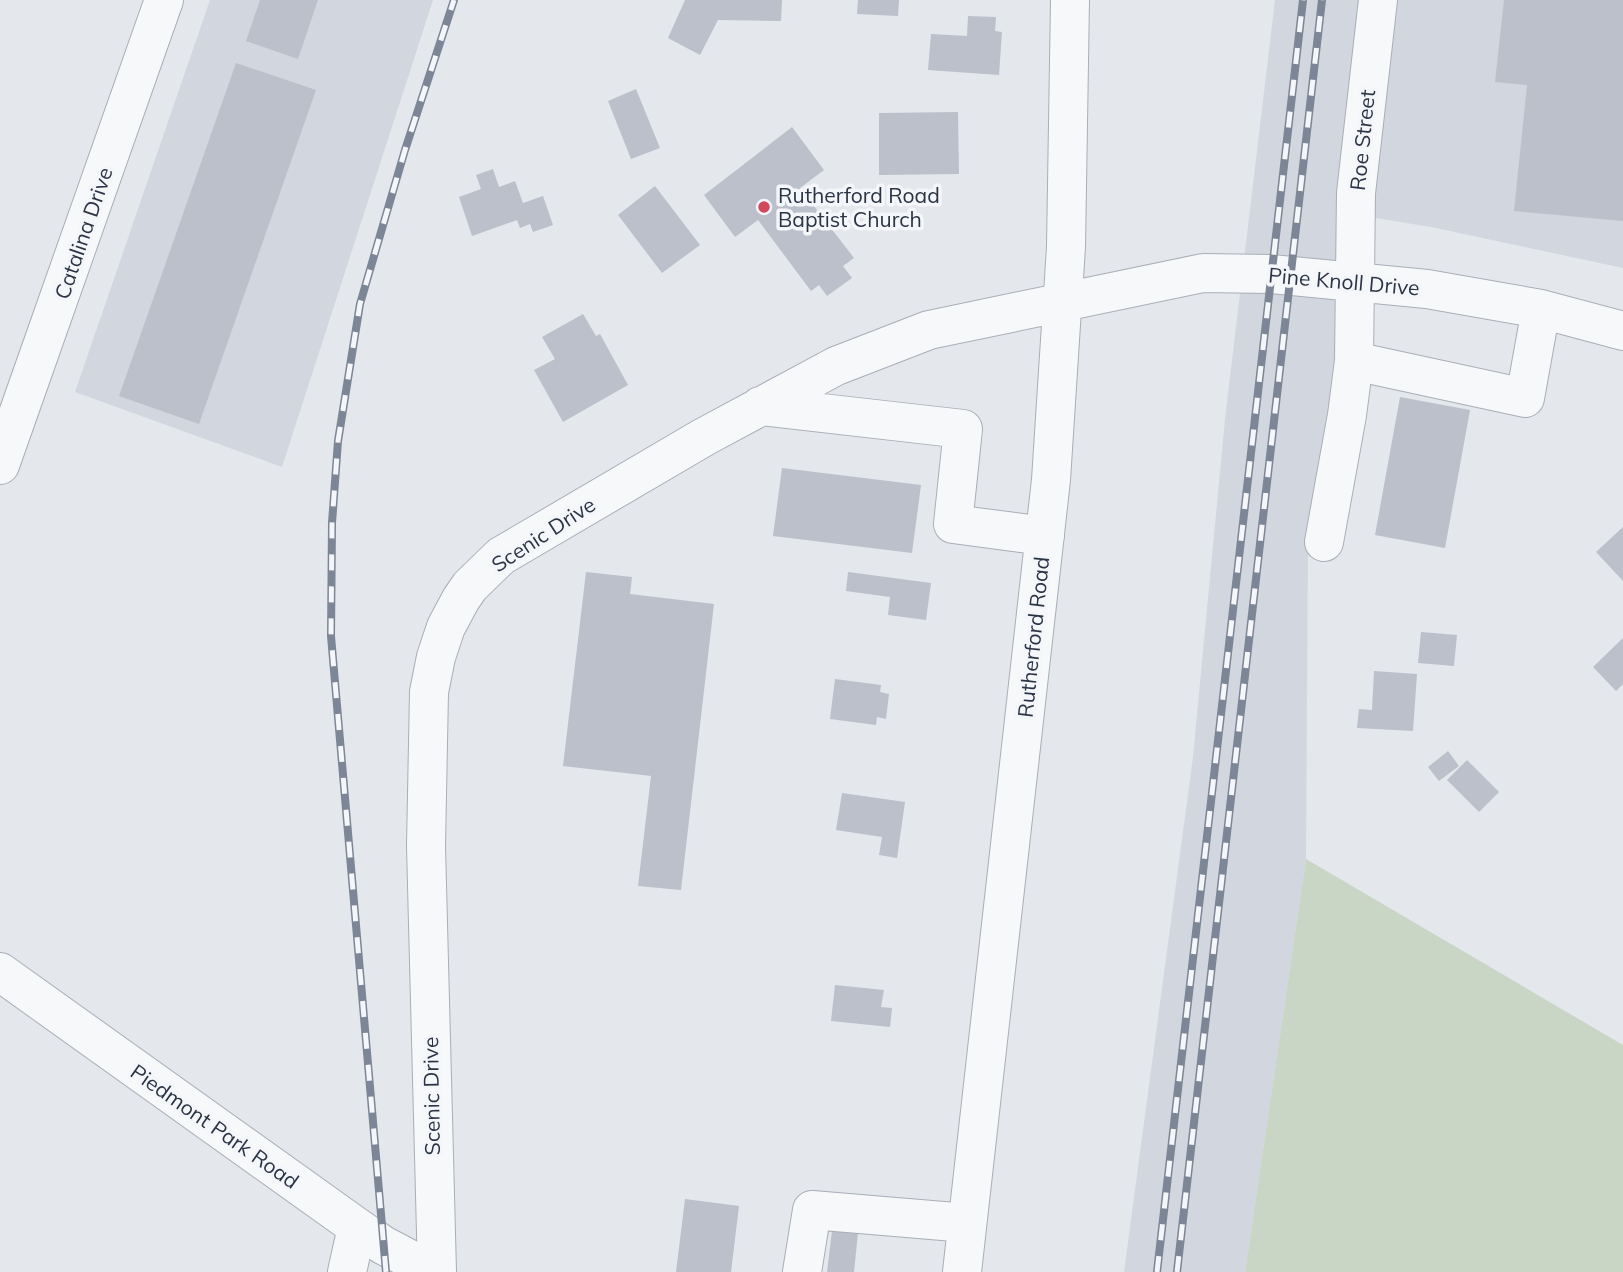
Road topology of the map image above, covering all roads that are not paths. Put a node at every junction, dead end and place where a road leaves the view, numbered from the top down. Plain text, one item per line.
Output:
1 (164, 0) edge
2 (1070, 0) edge
3 (1378, 0) edge
4 (1356, 281) junction
5 (1064, 301) junction
6 (1541, 309) junction
7 (1623, 331) edge
8 (1354, 361) junction
9 (760, 407) junction
10 (0, 464) edge
11 (1045, 536) junction
12 (1324, 542) dead end
13 (0, 972) edge
14 (967, 1223) junction
15 (357, 1227) junction
16 (347, 1272) edge
17 (436, 1272) edge
18 (802, 1272) edge
19 (961, 1272) edge

1 - 10 street, Catalina Drive
2 - 5 street, Rutherford Road
3 - 4 street, Roe Street
4 - 5 street, Pine Knoll Drive
4 - 6 street, Pine Knoll Drive
4 - 8 street, Roe Street
5 - 9 street, Scenic Drive
5 - 11 street, Rutherford Road
6 - 7 street, Pine Knoll Drive
6 - 8 street
8 - 12 street, Roe Street
9 - 11 street
9 - 17 street, Scenic Drive
11 - 14 street, Rutherford Road
13 - 15 street, Piedmont Park Road
14 - 18 street
14 - 19 street, Rutherford Road
15 - 16 street
15 - 17 street, Piedmont Park Road

